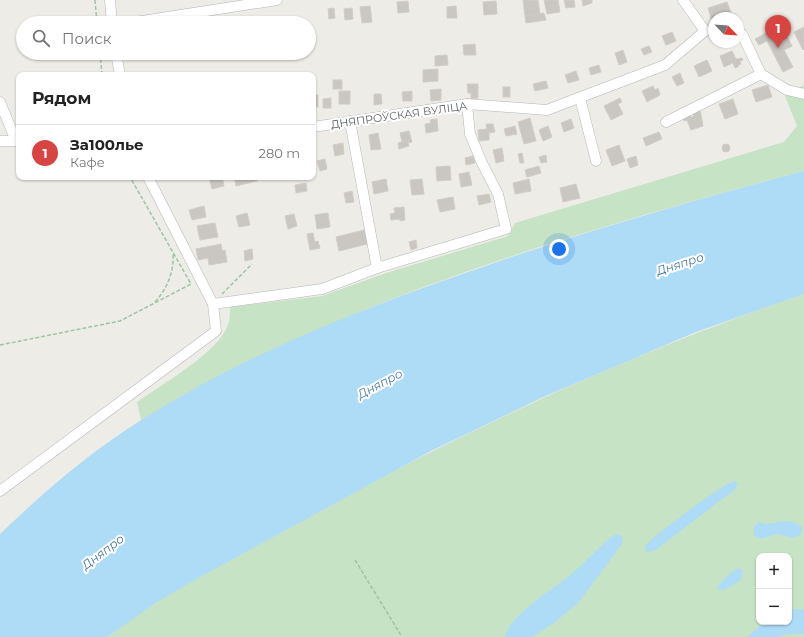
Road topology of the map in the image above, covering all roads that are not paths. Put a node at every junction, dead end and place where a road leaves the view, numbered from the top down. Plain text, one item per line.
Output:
1 (110, 0) edge
2 (277, 0) edge
3 (684, 0) edge
4 (111, 16) edge
5 (174, 16) edge
6 (708, 30) edge
7 (708, 32) edge
8 (744, 38) edge
9 (117, 60) edge
10 (119, 72) edge
11 (761, 74) junction
12 (804, 94) edge
13 (580, 98) junction
14 (0, 102) edge
15 (466, 104) junction
16 (350, 121) junction
17 (666, 122) dead end
18 (316, 127) edge
19 (0, 141) edge
20 (596, 161) dead end
21 (150, 180) edge
22 (377, 268) junction
23 (213, 304) junction
24 (0, 491) edge

1 - 4 street
2 - 5 street
3 - 6 street
7 - 13 street, ДНЯПРОЎСКАЯ ВУЛІЦА
8 - 11 street
9 - 10 street
11 - 12 street
11 - 17 street
13 - 15 street, ДНЯПРОЎСКАЯ ВУЛІЦА
13 - 20 street
14 - 19 street
15 - 16 street, ДНЯПРОЎСКАЯ ВУЛІЦА
15 - 22 street
16 - 18 street, ДНЯПРОЎСКАЯ ВУЛІЦА
16 - 22 street
21 - 23 street
22 - 23 street
23 - 24 street

